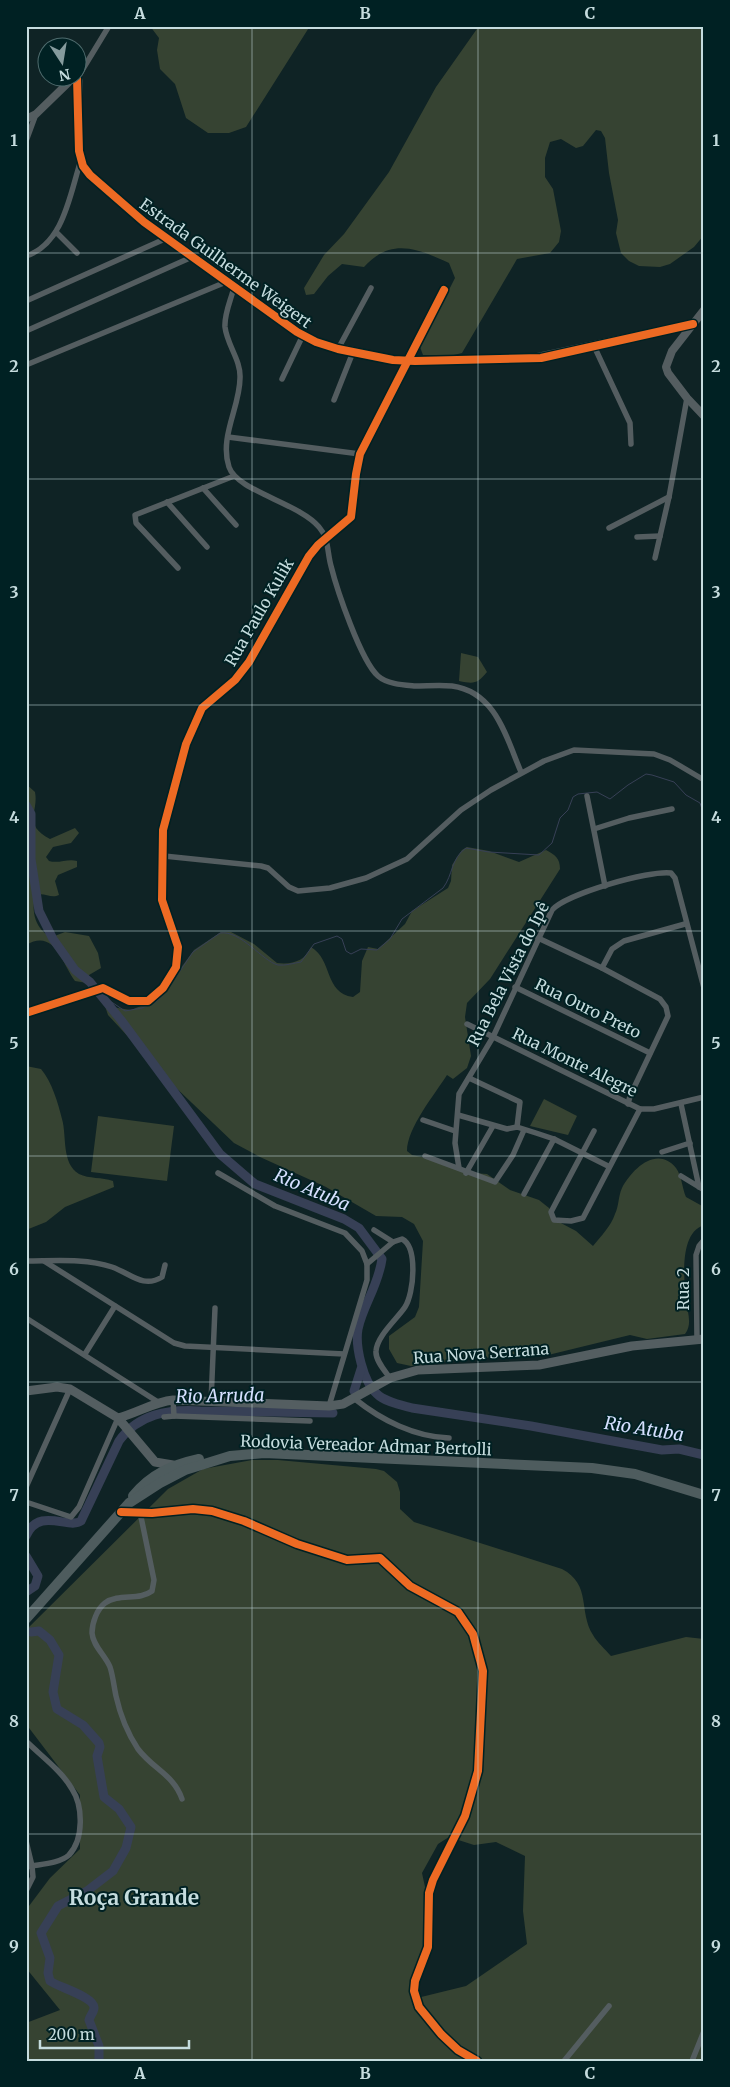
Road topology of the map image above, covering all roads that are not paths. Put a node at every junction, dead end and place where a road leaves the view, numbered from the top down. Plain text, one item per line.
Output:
1 (109, 26) edge
2 (88, 60) edge
3 (62, 88) edge
4 (79, 88) edge
5 (36, 114) junction
6 (26, 119) edge
7 (26, 141) edge
8 (81, 160) junction
9 (56, 232) junction
10 (167, 238) junction
11 (77, 253) dead end
12 (26, 256) edge
13 (192, 257) junction
14 (226, 282) junction
15 (234, 287) junction
16 (371, 288) dead end
17 (444, 290) dead end
18 (26, 302) edge
19 (704, 310) edge
20 (693, 324) junction
21 (26, 331) edge
22 (302, 336) junction
23 (594, 346) junction
24 (338, 349) junction
25 (353, 352) junction
26 (407, 361) junction
27 (26, 366) edge
28 (282, 379) dead end
29 (686, 398) junction
30 (334, 400) dead end
31 (704, 416) edge
32 (228, 437) junction
33 (631, 444) dead end
34 (360, 454) junction
35 (234, 476) junction
36 (203, 488) junction
37 (669, 497) junction
38 (167, 502) junction
39 (657, 503) junction
40 (666, 509) junction
41 (236, 525) dead end
42 (609, 528) dead end
43 (637, 536) dead end
44 (660, 536) junction
45 (326, 538) junction
46 (207, 547) dead end
47 (654, 558) dead end
48 (178, 568) dead end
49 (521, 772) junction
50 (704, 780) edge
51 (587, 796) dead end
52 (672, 809) dead end
53 (594, 829) junction
54 (164, 856) junction
55 (605, 886) junction
56 (685, 924) junction
57 (538, 938) junction
58 (602, 968) junction
59 (702, 976) edge
60 (515, 987) junction
61 (704, 988) edge
62 (26, 1012) edge
63 (467, 1024) dead end
64 (492, 1037) junction
65 (650, 1053) junction
66 (469, 1078) junction
67 (704, 1097) edge
68 (628, 1104) junction
69 (681, 1104) junction
70 (640, 1109) junction
71 (458, 1115) junction
72 (423, 1120) dead end
73 (493, 1126) junction
74 (517, 1127) junction
75 (456, 1130) junction
76 (524, 1130) junction
77 (594, 1131) dead end
78 (554, 1139) junction
79 (690, 1144) junction
80 (582, 1152) junction
81 (662, 1152) dead end
82 (425, 1156) dead end
83 (608, 1166) junction
84 (459, 1168) junction
85 (218, 1173) dead end
86 (466, 1173) junction
87 (681, 1176) dead end
88 (701, 1188) edge
89 (524, 1194) dead end
90 (374, 1230) dead end
91 (704, 1240) edge
92 (394, 1242) junction
93 (26, 1261) edge
94 (44, 1261) junction
95 (366, 1264) junction
96 (165, 1266) dead end
97 (115, 1306) junction
98 (215, 1308) dead end
99 (26, 1318) edge
100 (700, 1339) edge
101 (214, 1346) junction
102 (85, 1354) junction
103 (344, 1354) junction
104 (387, 1380) junction
105 (70, 1389) junction
106 (26, 1391) edge
107 (354, 1399) junction
108 (173, 1400) junction
109 (158, 1402) junction
110 (211, 1402) junction
111 (329, 1406) junction
112 (174, 1416) junction
113 (164, 1417) dead end
114 (118, 1418) junction
115 (310, 1421) dead end
116 (449, 1438) dead end
117 (230, 1456) junction
118 (155, 1462) junction
119 (173, 1465) junction
120 (155, 1475) junction
121 (26, 1487) edge
122 (704, 1495) edge
123 (26, 1502) edge
124 (129, 1503) junction
125 (121, 1512) junction
126 (140, 1512) junction
127 (26, 1619) edge
128 (26, 1741) edge
129 (182, 1799) dead end
130 (26, 1841) edge
131 (29, 1866) edge
132 (26, 1891) edge
133 (609, 2006) dead end
134 (704, 2031) edge
135 (477, 2061) edge
136 (564, 2061) edge
137 (692, 2061) edge

1 - 2 street
3 - 5 street
4 - 8 street, Estrada Guilherme Weigert
5 - 6 street
5 - 7 street
8 - 9 street
8 - 10 street, Estrada Guilherme Weigert
9 - 11 street
9 - 12 street
10 - 13 street, Estrada Guilherme Weigert
10 - 18 street
13 - 14 street, Estrada Guilherme Weigert
13 - 21 street
14 - 15 street, Estrada Guilherme Weigert
14 - 27 street
15 - 22 street, Estrada Guilherme Weigert
15 - 32 street
16 - 24 street
17 - 26 street
19 - 20 street
20 - 23 street, Estrada Guilherme Weigert
20 - 29 street
22 - 24 street, Estrada Guilherme Weigert
22 - 28 street
23 - 26 street, Estrada Guilherme Weigert
23 - 33 street
24 - 25 street, Estrada Guilherme Weigert
25 - 26 street, Estrada Guilherme Weigert
25 - 30 street
26 - 34 street, Rua Paulo Kulik
29 - 31 street
29 - 37 street
32 - 34 street
32 - 35 street
34 - 45 street, Rua Paulo Kulik
35 - 36 street
35 - 45 street
36 - 38 street
36 - 41 street
37 - 39 street
37 - 40 street
38 - 46 street
38 - 48 street
39 - 40 street
39 - 42 street
40 - 44 street
43 - 44 street
44 - 47 street
45 - 49 street
45 - 54 street, Rua Paulo Kulik
49 - 50 street
49 - 54 street
51 - 53 street
52 - 53 street
53 - 55 street
54 - 62 street, Rua Paulo Kulik
55 - 56 street, Rua Bela Vista do Ipê
55 - 57 street, Rua Bela Vista do Ipê
56 - 58 street
56 - 59 street, Rua Bela Vista do Ipê
57 - 58 street
57 - 60 street, Rua Bela Vista do Ipê
58 - 65 street
59 - 61 street, Rua Bela Vista do Ipê
60 - 64 street, Rua Bela Vista do Ipê
60 - 65 street, Rua Ouro Preto
63 - 64 street, Rua Monte Alegre
64 - 66 street, Rua Bela Vista do Ipê
64 - 68 street, Rua Monte Alegre
65 - 68 street
66 - 71 street, Rua Bela Vista do Ipê
66 - 74 street
67 - 69 street, Rua Monte Alegre
68 - 70 street, Rua Monte Alegre
69 - 70 street, Rua Monte Alegre
69 - 79 street
70 - 83 street
71 - 73 street
71 - 75 street, Rua Bela Vista do Ipê
72 - 75 street
73 - 74 street
73 - 86 street
74 - 76 street
75 - 84 street, Rua Bela Vista do Ipê
76 - 78 street
76 - 86 street
77 - 80 street
78 - 80 street
78 - 89 street
79 - 81 street
79 - 88 street
80 - 83 street
80 - 83 street
82 - 84 street
84 - 86 street
85 - 95 street
87 - 88 street
90 - 92 street
91 - 100 street, Rua 2
92 - 95 street
92 - 104 street
93 - 94 street
94 - 96 street
94 - 97 street
95 - 103 street
97 - 101 street
97 - 102 street
98 - 101 street
99 - 102 street
100 - 104 main road, Rua Nova Serrana
101 - 103 street
101 - 110 street
102 - 109 street
103 - 111 street
104 - 107 main road, Rua Nova Serrana
105 - 106 main road
105 - 114 main road
105 - 121 street
107 - 111 main road, Rua Nova Serrana
107 - 116 street
108 - 109 main road, Rua Nova Serrana
108 - 110 main road, Rua Nova Serrana
108 - 112 street
109 - 114 main road, Rua Nova Serrana
110 - 111 main road, Rua Nova Serrana
112 - 113 street
112 - 115 street
114 - 118 main road
114 - 123 street
117 - 119 highway
117 - 122 highway, Rodovia Vereador Admar Bertolli
117 - 124 highway, Rodovia Vereador Admar Bertolli
118 - 119 main road
118 - 120 main road
119 - 120 highway
120 - 124 highway
124 - 125 highway, Rodovia Vereador Admar Bertolli
125 - 126 street
125 - 127 highway, Rodovia Vereador Admar Bertolli
126 - 129 street
126 - 135 street
128 - 131 street
130 - 131 street
131 - 132 street
133 - 136 street
134 - 137 street

